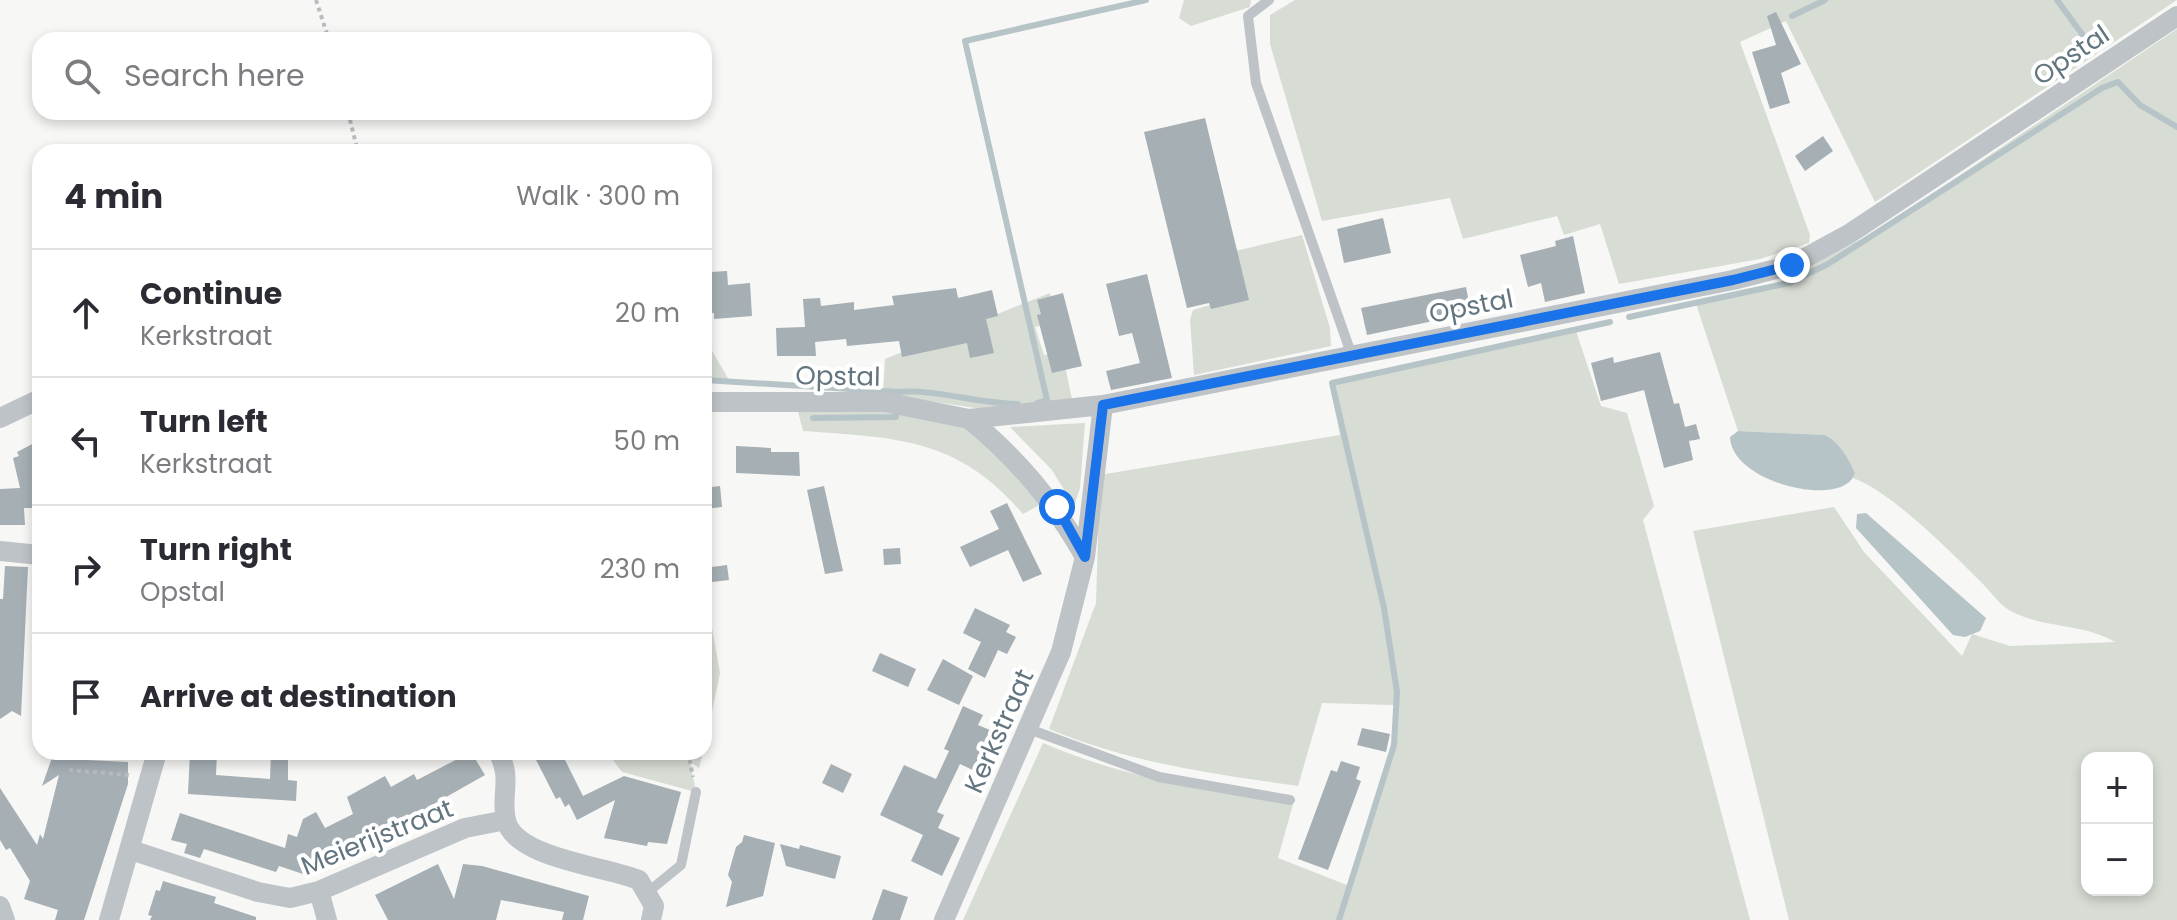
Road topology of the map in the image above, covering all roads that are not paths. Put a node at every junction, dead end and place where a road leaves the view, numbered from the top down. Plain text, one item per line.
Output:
1 (1269, 0) edge
2 (2177, 16) edge
3 (1352, 356) junction
4 (712, 402) edge
5 (32, 403) edge
6 (1103, 405) junction
7 (0, 418) edge
8 (969, 419) junction
9 (0, 551) edge
10 (32, 554) edge
11 (1085, 557) junction
12 (1029, 729) junction
13 (156, 760) edge
14 (502, 760) edge
15 (696, 792) road end
16 (1290, 800) dead end
17 (506, 820) junction
18 (131, 850) junction
19 (319, 891) junction
20 (648, 892) junction
21 (0, 906) edge
22 (5, 920) edge
23 (109, 920) edge
24 (327, 920) edge
25 (651, 920) edge
26 (944, 920) edge

1 - 3 lane
2 - 3 street, Opstal
3 - 6 street, Opstal
4 - 8 street, Opstal
5 - 7 street
6 - 8 street, Opstal
6 - 11 street, Kerkstraat
8 - 11 street
9 - 10 street
11 - 12 street, Kerkstraat
12 - 16 lane
12 - 26 street, Kerkstraat
13 - 18 street
14 - 17 street
15 - 20 lane
17 - 19 street, Meierijstraat
17 - 20 street
18 - 19 street, Meierijstraat
18 - 23 street
19 - 24 street
20 - 25 street
21 - 22 street

